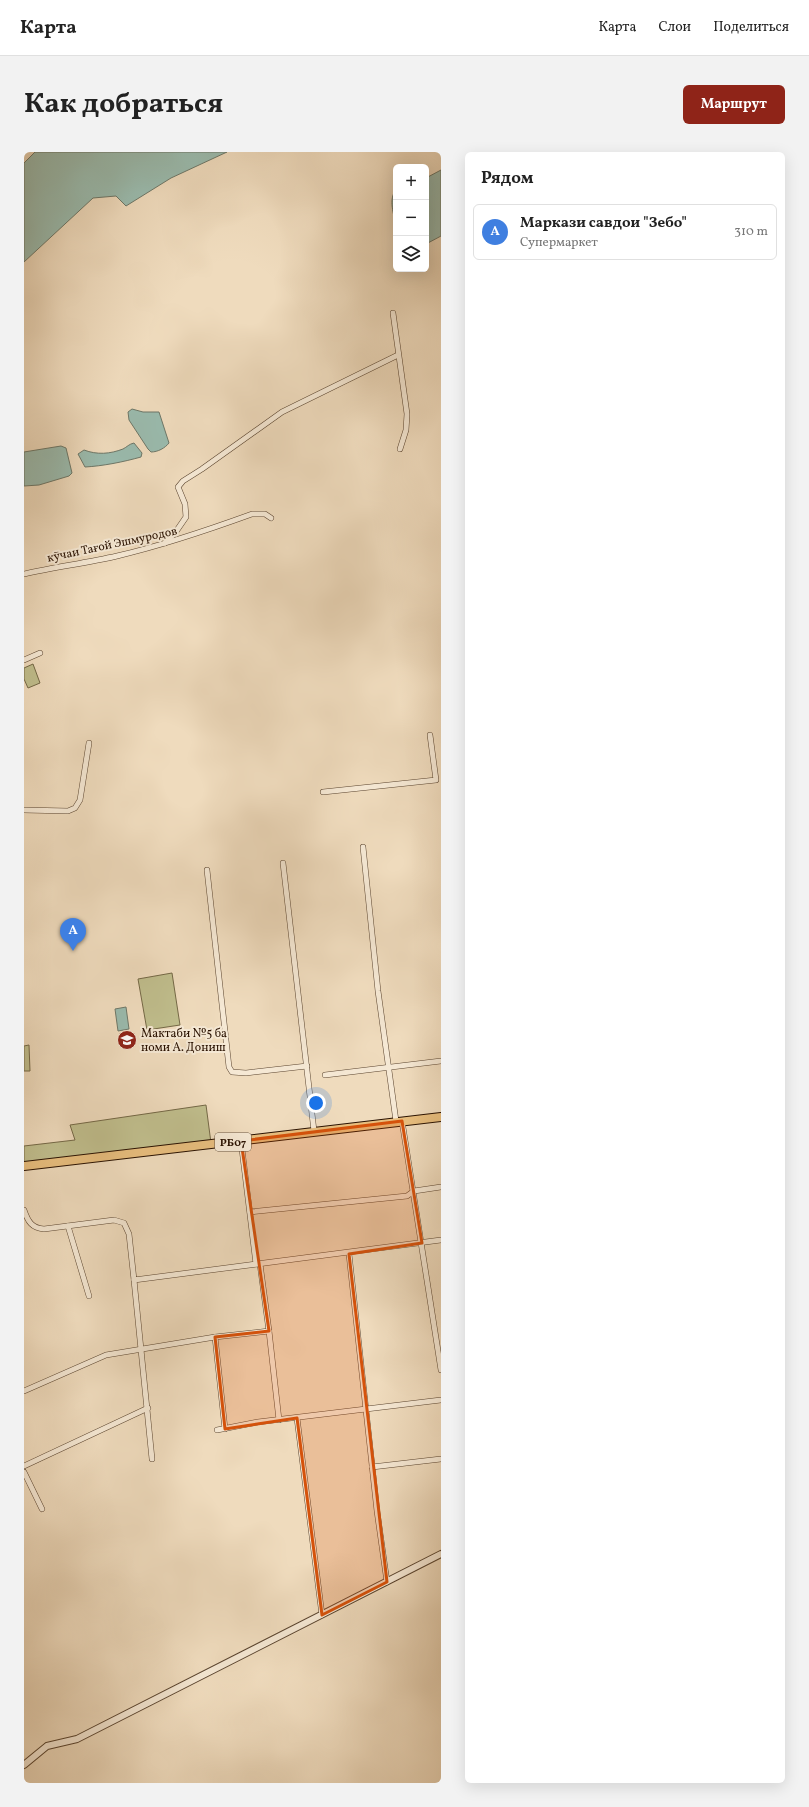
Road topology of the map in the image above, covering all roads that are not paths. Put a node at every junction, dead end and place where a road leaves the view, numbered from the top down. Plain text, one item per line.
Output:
1 (393, 313) dead end
2 (398, 355) junction
3 (400, 449) dead end
4 (271, 518) dead end
5 (166, 542) junction
6 (24, 574) edge
7 (40, 653) dead end
8 (24, 660) edge
9 (430, 736) dead end
10 (90, 742) dead end
11 (323, 792) dead end
12 (24, 810) edge
13 (363, 847) dead end
14 (283, 863) dead end
15 (207, 870) dead end
16 (441, 1061) edge
17 (307, 1066) junction
18 (389, 1067) junction
19 (325, 1075) dead end
20 (441, 1116) edge
21 (399, 1121) junction
22 (314, 1131) junction
23 (241, 1141) junction
24 (24, 1166) edge
25 (441, 1187) edge
26 (414, 1191) junction
27 (24, 1210) edge
28 (250, 1212) junction
29 (68, 1226) junction
30 (441, 1240) edge
31 (422, 1243) junction
32 (349, 1254) junction
33 (258, 1264) junction
34 (134, 1280) junction
35 (89, 1296) dead end
36 (269, 1331) junction
37 (215, 1337) junction
38 (142, 1348) junction
39 (441, 1370) edge
40 (24, 1391) edge
41 (441, 1400) edge
42 (148, 1408) junction
43 (365, 1409) junction
44 (297, 1418) junction
45 (279, 1420) junction
46 (225, 1428) junction
47 (217, 1430) dead end
48 (152, 1459) dead end
49 (441, 1459) edge
50 (24, 1466) edge
51 (372, 1467) junction
52 (24, 1472) edge
53 (42, 1509) dead end
54 (441, 1554) edge
55 (387, 1582) junction
56 (322, 1615) junction
57 (24, 1765) edge

1 - 2 street
2 - 3 street
2 - 5 street
4 - 5 street, кӯчаи Тағой Эшмуродов
5 - 6 street, кӯчаи Тағой Эшмуродов
7 - 8 street
9 - 11 street
10 - 12 street
13 - 18 street
14 - 17 street
15 - 17 street
16 - 18 street
17 - 22 street
18 - 19 street
18 - 21 street
20 - 21 highway, РБ07
21 - 22 highway, РБ07
21 - 26 street
22 - 23 highway, РБ07
23 - 24 highway, РБ07
23 - 28 street
25 - 26 street
26 - 28 street
26 - 31 street
27 - 29 street
28 - 33 street
29 - 34 street
29 - 35 street
30 - 31 street
31 - 32 street
31 - 39 street
32 - 33 street
32 - 43 street
33 - 34 street
33 - 36 street
34 - 38 street
36 - 37 street
36 - 45 street
37 - 38 street
37 - 46 street
38 - 40 street
38 - 42 street
41 - 43 street
42 - 48 street
42 - 50 street
43 - 44 street
43 - 51 street
44 - 45 street
44 - 56 street
45 - 46 street
46 - 47 street
49 - 51 street
51 - 55 street
52 - 53 street
54 - 55 street
55 - 56 street
56 - 57 street

